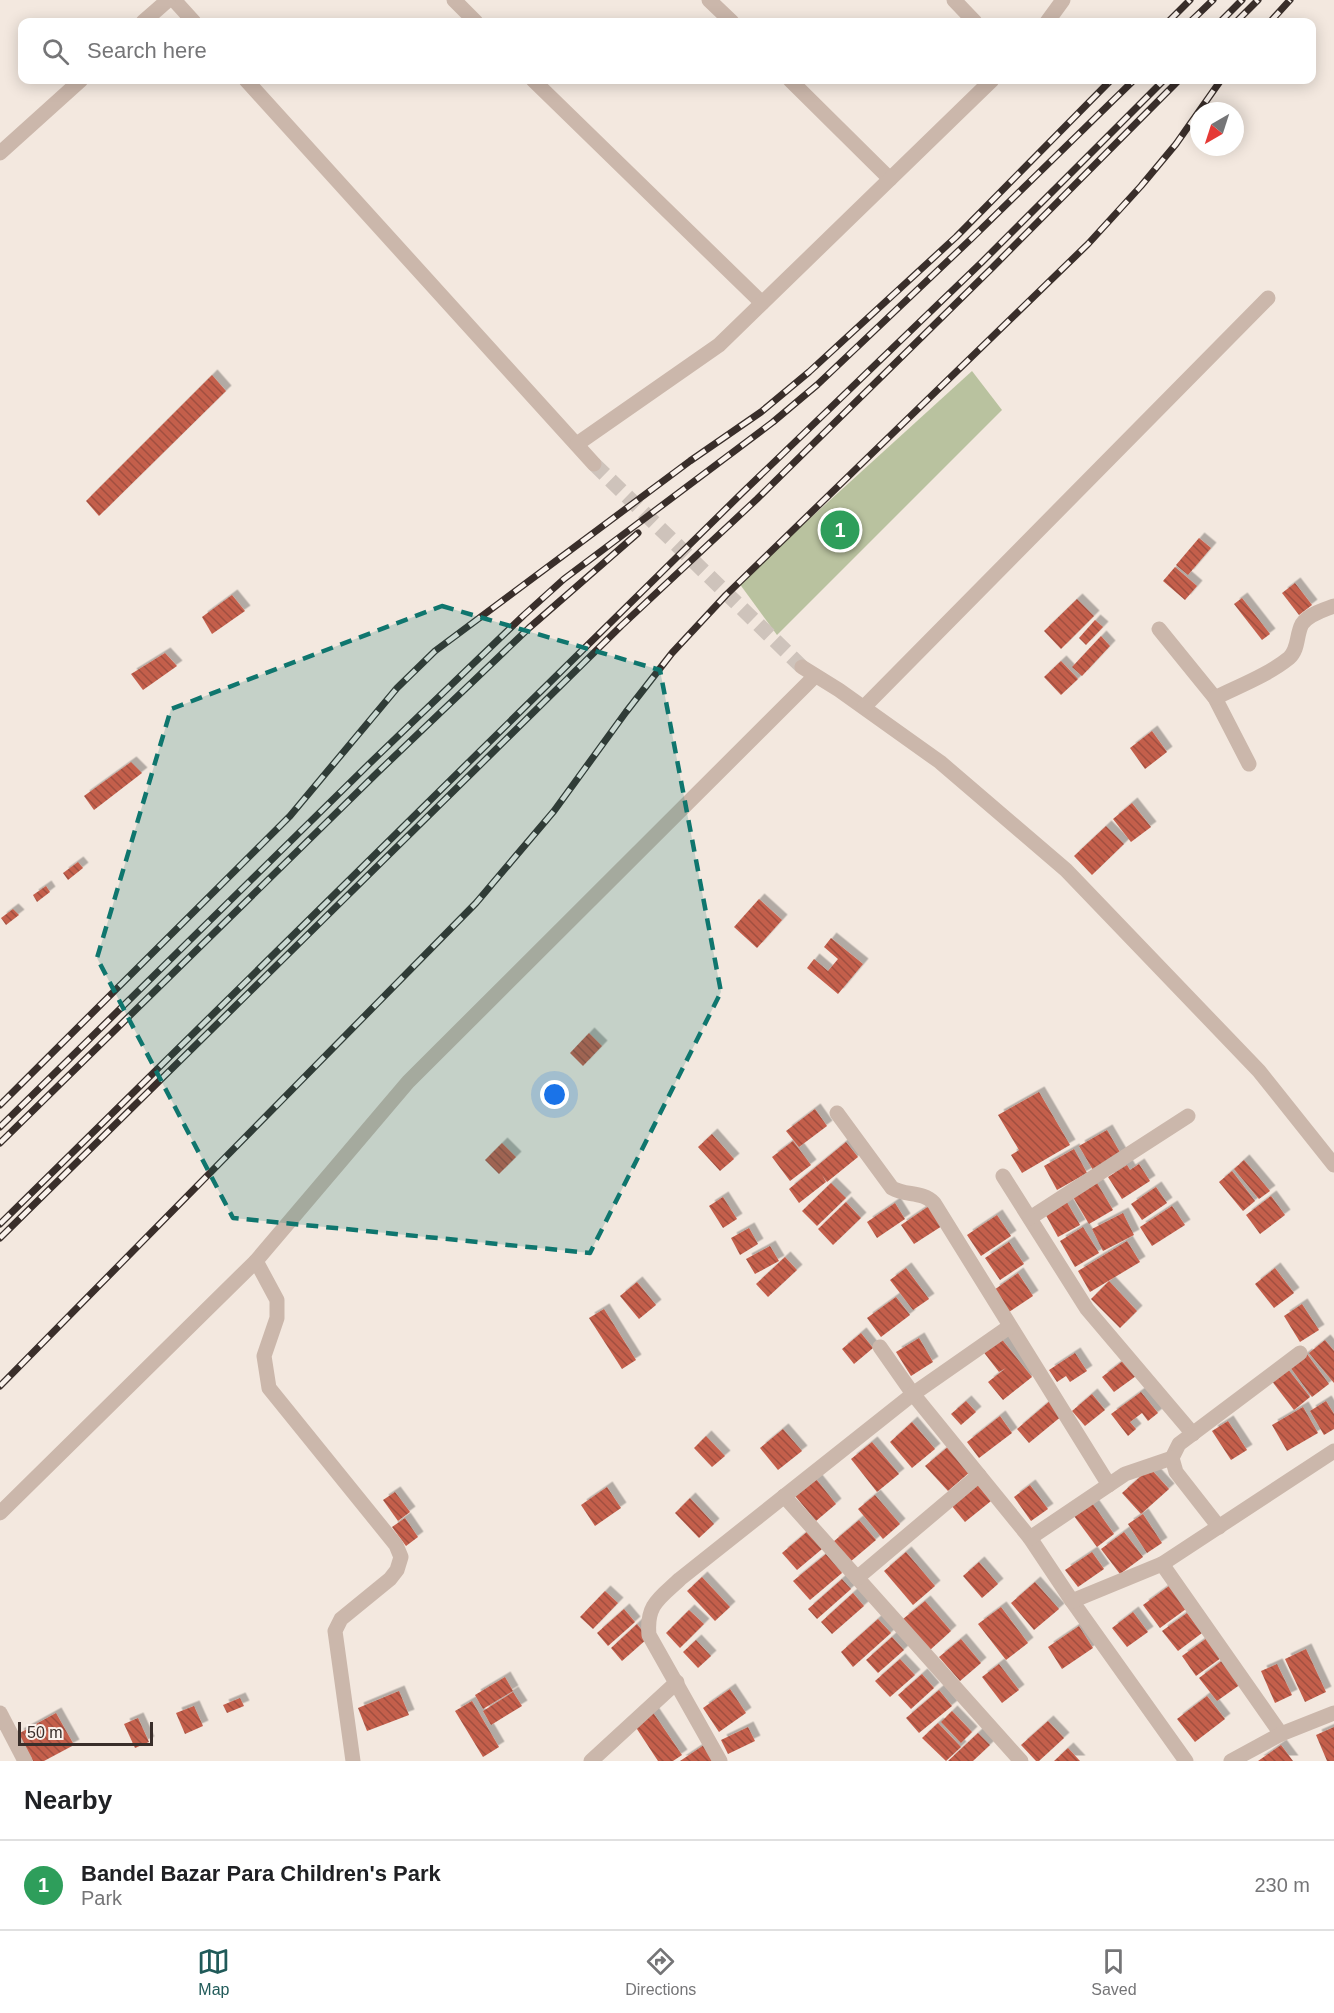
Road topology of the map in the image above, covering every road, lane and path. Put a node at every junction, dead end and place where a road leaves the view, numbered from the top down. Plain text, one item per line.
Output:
1 (168, 0) edge
2 (174, 0) edge
3 (454, 0) edge
4 (710, 0) edge
5 (954, 0) edge
6 (1063, 0) edge
7 (148, 18) edge
8 (190, 18) edge
9 (472, 18) edge
10 (728, 18) edge
11 (971, 18) edge
12 (1050, 18) edge
13 (77, 84) edge
14 (250, 84) edge
15 (537, 84) edge
16 (794, 84) edge
17 (988, 84) edge
18 (0, 153) edge
19 (890, 179) junction
20 (1268, 298) dead end
21 (762, 303) junction
22 (576, 444) junction
23 (594, 464) tunnel mouth
24 (1334, 606) edge
25 (1159, 629) dead end
26 (802, 667) tunnel mouth
27 (815, 676) junction
28 (1215, 698) junction
29 (864, 707) junction
30 (1249, 764) dead end
31 (837, 1113) dead end
32 (1188, 1116) dead end
33 (1334, 1165) edge
34 (1003, 1176) dead end
35 (1030, 1218) junction
36 (256, 1261) junction
37 (1009, 1327) junction
38 (880, 1347) dead end
39 (1300, 1353) dead end
40 (913, 1394) junction
41 (1192, 1434) junction
42 (1334, 1451) edge
43 (1172, 1458) junction
44 (979, 1475) junction
45 (1108, 1485) junction
46 (784, 1496) junction
47 (0, 1513) edge
48 (1219, 1527) junction
49 (1030, 1538) junction
50 (1162, 1564) junction
51 (857, 1578) junction
52 (1072, 1601) junction
53 (677, 1682) junction
54 (0, 1713) edge
55 (1334, 1713) edge
56 (1281, 1734) junction
57 (599, 1758) edge
58 (25, 1761) edge
59 (353, 1761) edge
60 (720, 1761) edge
61 (1021, 1761) edge
62 (1186, 1761) edge
63 (1231, 1761) edge

1 - 7 street
2 - 8 street
3 - 9 street
4 - 10 street
5 - 11 street
6 - 12 street
13 - 18 street
14 - 22 street
15 - 21 street
16 - 19 street
17 - 19 street
19 - 21 street
20 - 29 street
21 - 22 street
22 - 23 street
24 - 28 street
25 - 28 street
26 - 27 street
27 - 29 street
27 - 36 street
28 - 30 street
29 - 33 street
31 - 37 street
32 - 35 street
34 - 35 street
35 - 41 street
36 - 47 street
36 - 59 street
37 - 40 street
37 - 45 street
38 - 40 street
39 - 41 street
40 - 44 street
40 - 46 street
41 - 43 street
42 - 48 street
43 - 45 street
43 - 48 street
44 - 49 street
44 - 51 street
45 - 49 street
46 - 51 street
46 - 53 street
48 - 50 street
49 - 52 street
50 - 52 street
50 - 56 street
51 - 61 street
52 - 62 street
53 - 57 street
53 - 60 street
54 - 58 street
55 - 56 street
56 - 63 street

